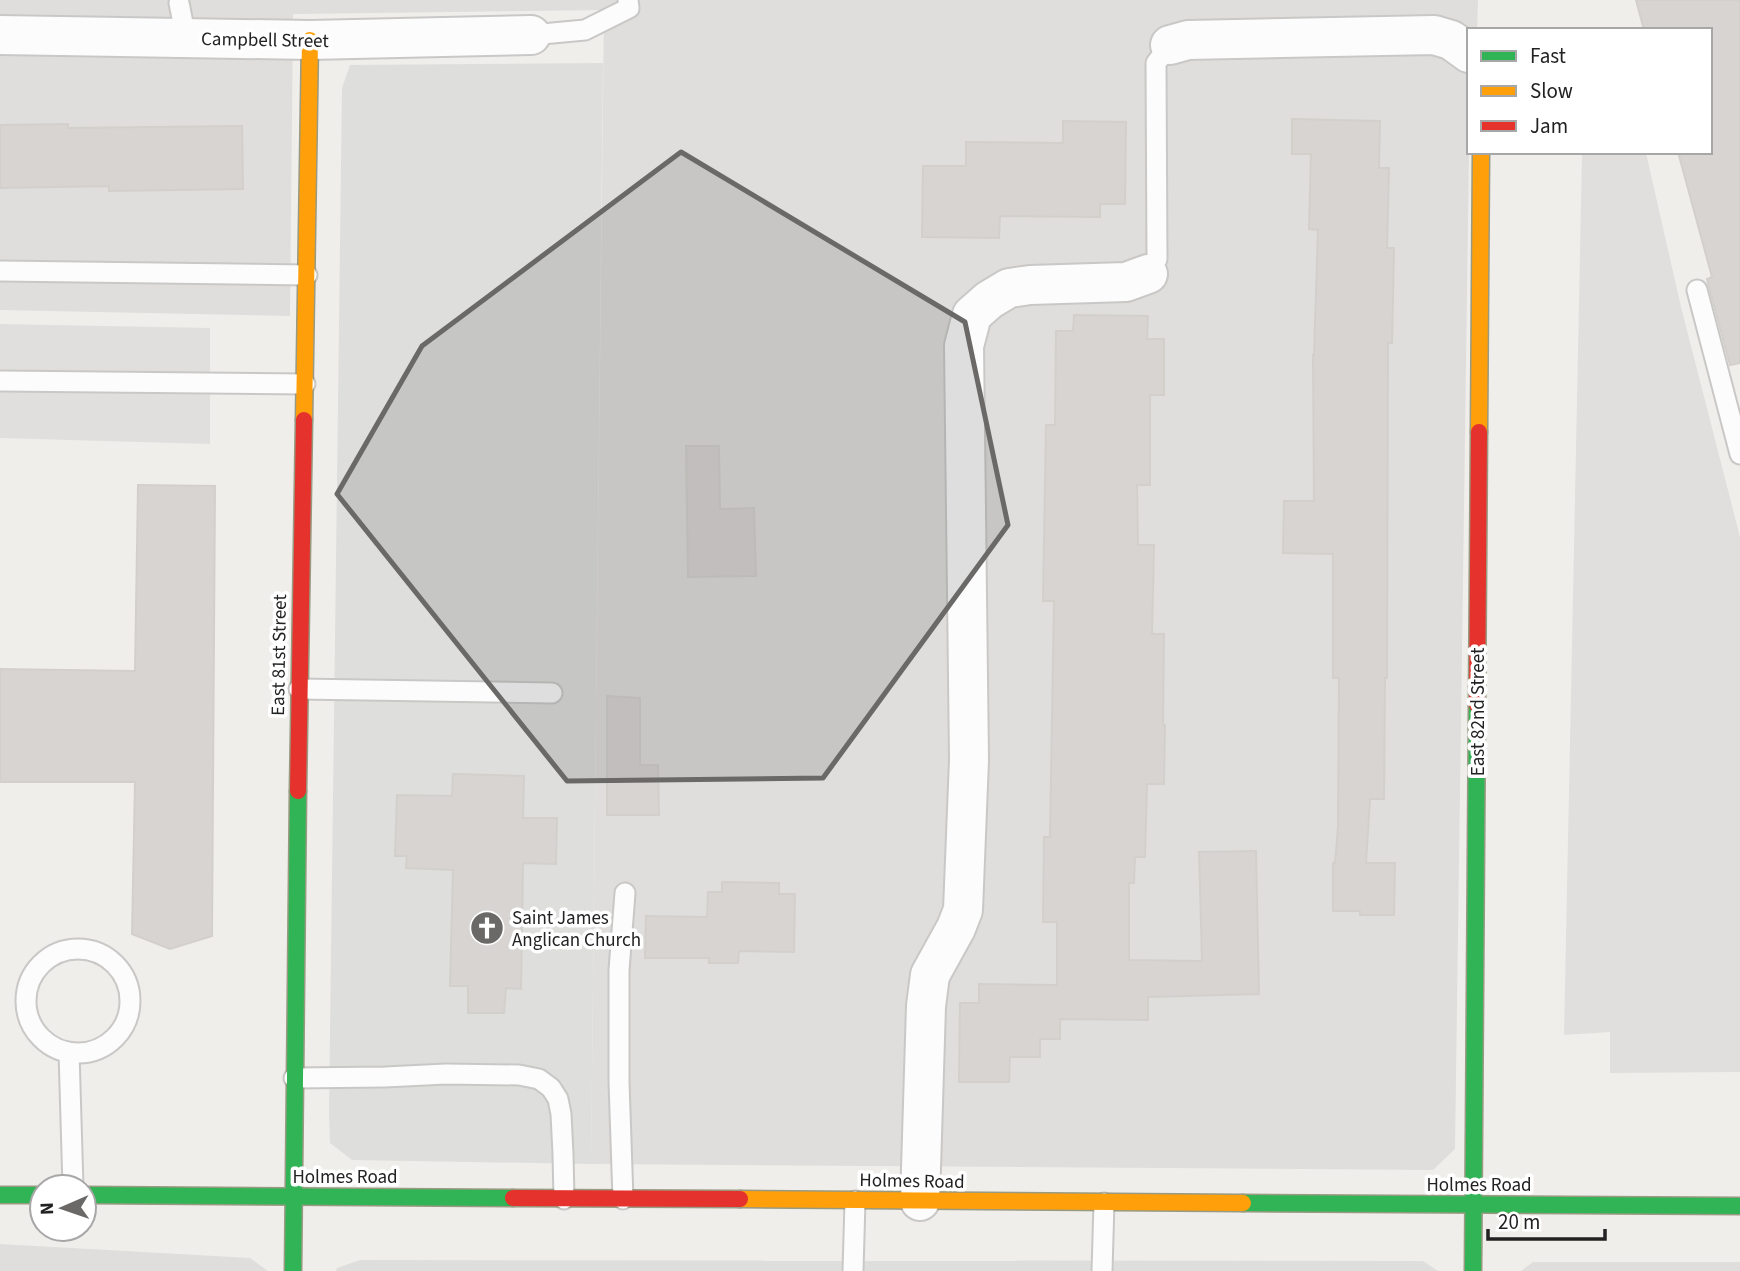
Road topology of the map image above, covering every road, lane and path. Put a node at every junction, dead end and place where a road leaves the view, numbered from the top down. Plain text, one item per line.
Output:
1 (628, 0) edge
2 (180, 10) edge
3 (0, 35) edge
4 (531, 35) joint
5 (310, 40) junction
6 (1170, 46) joint
7 (1467, 51) edge
8 (1481, 154) edge
9 (0, 271) edge
10 (1148, 274) joint
11 (307, 275) junction
12 (1697, 290) dead end
13 (0, 381) edge
14 (305, 384) junction
15 (1740, 454) edge
16 (299, 689) junction
17 (552, 693) dead end
18 (625, 893) dead end
19 (69, 1052) junction
20 (294, 1078) junction
21 (73, 1173) edge
22 (0, 1195) edge
23 (28, 1195) edge
24 (98, 1195) edge
25 (292, 1197) junction
26 (564, 1199) junction
27 (623, 1199) junction
28 (855, 1201) junction
29 (920, 1201) junction
30 (1104, 1203) junction
31 (1474, 1205) junction
32 (1740, 1206) edge
33 (293, 1271) edge
34 (853, 1271) edge
35 (1102, 1271) edge
36 (1473, 1271) edge

1 - 4 lane
2 - 3 street, Campbell Street
2 - 5 street, Campbell Street
4 - 5 street, Campbell Street
5 - 11 street, East 81st Street
6 - 7 street
6 - 10 lane
8 - 31 street, East 82nd Street
9 - 11 lane
10 - 29 street
11 - 14 street, East 81st Street
12 - 15 lane
13 - 14 lane
14 - 16 street, East 81st Street
16 - 17 lane
16 - 20 street, East 81st Street
18 - 27 lane
19 - 19 lane
19 - 21 lane
20 - 25 street, East 81st Street
20 - 26 lane
22 - 23 street
24 - 25 street, Holmes Road
25 - 26 street, Holmes Road
25 - 33 street, East 81st Street
26 - 27 street, Holmes Road
27 - 28 street, Holmes Road
28 - 29 street, Holmes Road
28 - 34 lane
29 - 30 street, Holmes Road
30 - 31 street, Holmes Road
30 - 35 lane
31 - 32 street, Holmes Road
31 - 36 street, East 82nd Street

